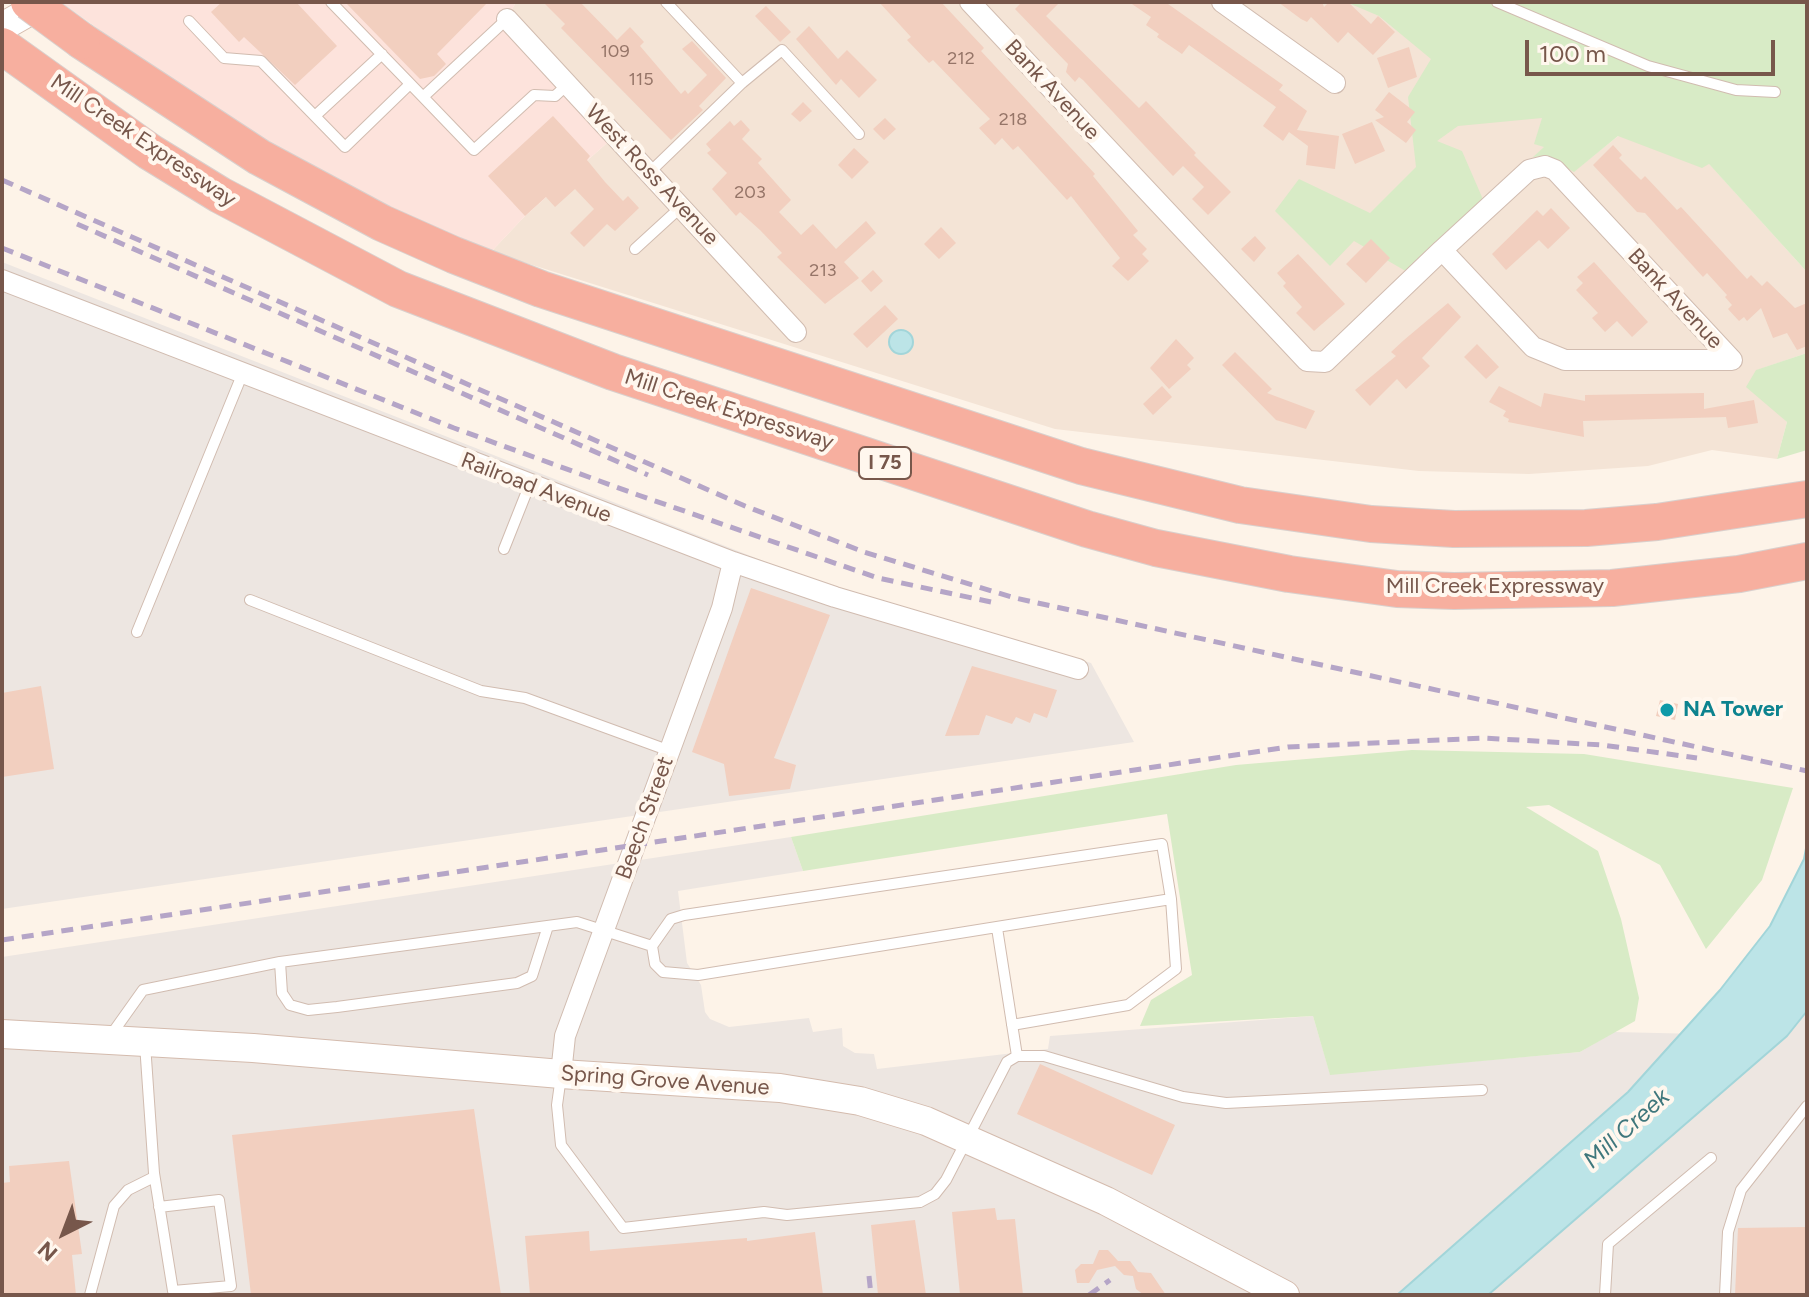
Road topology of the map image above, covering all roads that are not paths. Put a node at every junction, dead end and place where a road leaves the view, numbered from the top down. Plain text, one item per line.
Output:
1 (29, 2) edge
2 (46, 2) edge
3 (331, 2) edge
4 (666, 2) edge
5 (1222, 2) edge
6 (1497, 2) edge
7 (982, 6) edge
8 (510, 8) edge
9 (189, 21) dead end
10 (2, 27) edge
11 (2, 46) edge
12 (382, 54) junction
13 (742, 83) junction
14 (1335, 83) dead end
15 (410, 84) junction
16 (568, 84) junction
17 (1775, 92) dead end
18 (423, 97) junction
19 (315, 116) junction
20 (859, 134) dead end
21 (651, 171) junction
22 (682, 206) junction
23 (635, 249) dead end
24 (1442, 250) junction
25 (2, 280) edge
26 (796, 332) dead end
27 (242, 375) junction
28 (529, 486) junction
29 (1807, 499) edge
30 (504, 549) dead end
31 (1807, 561) edge
32 (733, 562) junction
33 (250, 600) dead end
34 (137, 632) dead end
35 (1078, 669) dead end
36 (670, 751) junction
37 (1171, 899) junction
38 (548, 926) junction
39 (997, 928) junction
40 (603, 931) junction
41 (652, 946) junction
42 (280, 962) junction
43 (1012, 1025) junction
44 (2, 1034) edge
45 (107, 1040) junction
46 (145, 1042) junction
47 (1017, 1056) junction
48 (561, 1074) junction
49 (1482, 1090) dead end
50 (1807, 1106) edge
51 (1807, 1120) edge
52 (1794, 1121) junction
53 (966, 1139) junction
54 (1711, 1158) dead end
55 (154, 1177) junction
56 (159, 1207) junction
57 (90, 1295) edge
58 (1285, 1295) edge
59 (1605, 1295) edge
60 (1725, 1295) edge

1 - 29 highway, bridge
2 - 10 main road
3 - 12 lane
4 - 13 lane
5 - 14 street
6 - 17 lane
7 - 24 street, Bank Avenue
8 - 16 street, West Ross Avenue
8 - 18 lane
9 - 19 lane
11 - 31 highway, Mill Creek Expressway / I 75
12 - 15 lane
12 - 19 lane
13 - 20 lane
13 - 21 lane
15 - 18 lane
15 - 19 lane
16 - 18 lane
16 - 21 street, West Ross Avenue
21 - 22 street, West Ross Avenue
22 - 23 lane
22 - 26 street, West Ross Avenue
24 - 24 street, Bank Avenue
25 - 27 street, Railroad Avenue
27 - 28 street, Railroad Avenue
27 - 34 lane
28 - 30 lane
28 - 32 street, Railroad Avenue
32 - 35 street, Railroad Avenue
32 - 36 street, Beech Street
33 - 36 lane
36 - 40 street, Beech Street
37 - 39 lane
37 - 41 lane
37 - 43 lane
38 - 40 lane
38 - 42 lane
38 - 42 lane
39 - 41 lane
39 - 43 lane
40 - 41 lane
40 - 48 street, Beech Street
42 - 45 lane
43 - 47 lane
44 - 45 main road, Spring Grove Avenue
45 - 46 main road, Spring Grove Avenue
46 - 48 main road, Spring Grove Avenue
46 - 55 lane
47 - 49 lane
47 - 53 lane
48 - 53 main road, Spring Grove Avenue
48 - 53 lane
50 - 52 lane
51 - 52 lane
52 - 60 lane
53 - 58 main road, Spring Grove Avenue
54 - 59 lane
55 - 56 lane
55 - 57 lane
56 - 56 lane

